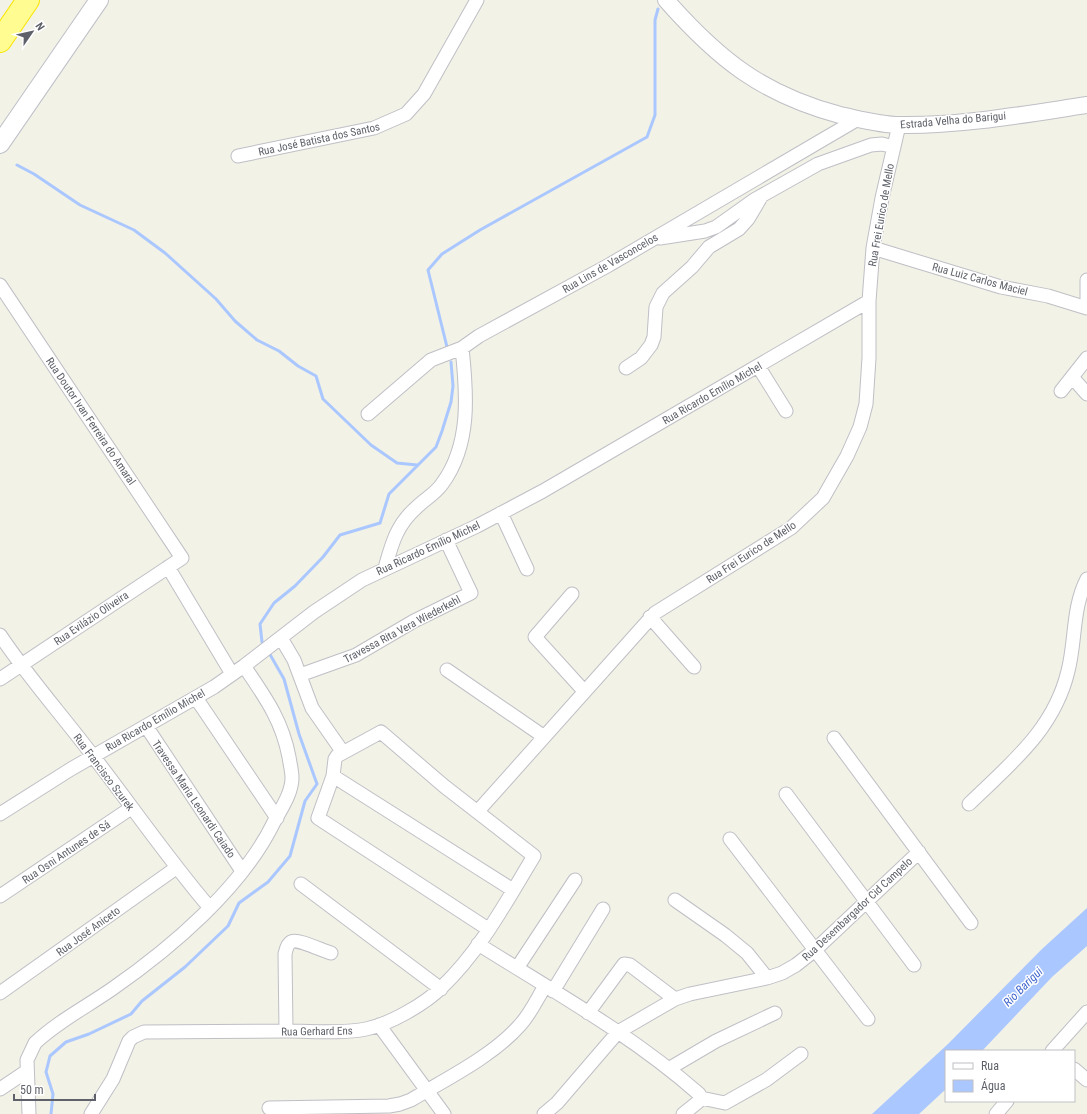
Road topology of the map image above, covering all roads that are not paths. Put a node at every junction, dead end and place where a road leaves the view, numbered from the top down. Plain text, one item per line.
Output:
1 (28, 0) edge
2 (99, 0) edge
3 (476, 0) edge
4 (666, 0) edge
5 (0, 41) edge
6 (1087, 105) edge
7 (858, 119) junction
8 (899, 125) junction
9 (0, 144) edge
10 (894, 147) junction
11 (238, 156) dead end
12 (762, 196) junction
13 (652, 240) junction
14 (874, 248) junction
15 (1087, 280) edge
16 (0, 285) edge
17 (869, 301) junction
18 (1087, 301) edge
19 (1087, 308) edge
20 (462, 348) junction
21 (1087, 358) edge
22 (758, 366) junction
23 (626, 368) dead end
24 (1072, 377) junction
25 (1061, 391) dead end
26 (1087, 394) edge
27 (786, 411) dead end
28 (368, 414) dead end
29 (501, 513) junction
30 (446, 540) junction
31 (182, 558) joint
32 (168, 567) junction
33 (385, 568) junction
34 (527, 569) dead end
35 (1087, 579) edge
36 (572, 594) dead end
37 (650, 617) junction
38 (0, 635) edge
39 (271, 645) junction
40 (20, 665) junction
41 (244, 666) junction
42 (694, 667) dead end
43 (447, 670) dead end
44 (232, 674) junction
45 (300, 676) junction
46 (0, 679) edge
47 (584, 691) junction
48 (196, 698) junction
49 (146, 726) junction
50 (543, 736) junction
51 (834, 738) dead end
52 (342, 751) junction
53 (93, 756) junction
54 (333, 776) junction
55 (786, 794) dead end
56 (969, 804) dead end
57 (131, 808) junction
58 (478, 811) junction
59 (0, 814) edge
60 (276, 818) junction
61 (730, 839) dead end
62 (919, 852) junction
63 (176, 868) junction
64 (242, 871) junction
65 (575, 880) dead end
66 (301, 884) dead end
67 (513, 890) junction
68 (0, 896) edge
69 (675, 900) dead end
70 (866, 902) junction
71 (210, 908) junction
72 (603, 910) dead end
73 (971, 923) dead end
74 (488, 929) junction
75 (478, 944) junction
76 (815, 950) junction
77 (331, 954) dead end
78 (914, 965) dead end
79 (517, 968) junction
80 (767, 978) junction
81 (549, 988) junction
82 (441, 989) junction
83 (0, 993) edge
84 (675, 999) junction
85 (1087, 1012) edge
86 (588, 1013) junction
87 (776, 1013) dead end
88 (868, 1020) dead end
89 (379, 1025) junction
90 (286, 1031) junction
91 (618, 1032) junction
92 (1054, 1050) edge
93 (801, 1054) dead end
94 (670, 1068) junction
95 (1075, 1070) edge
96 (27, 1071) junction
97 (1087, 1080) edge
98 (0, 1089) edge
99 (426, 1091) junction
100 (700, 1098) junction
101 (1006, 1102) edge
102 (269, 1108) dead end
103 (29, 1114) edge
104 (91, 1114) edge
105 (444, 1114) edge
106 (544, 1114) edge
107 (683, 1114) edge
108 (996, 1114) edge

1 - 5 highway
2 - 9 main road
3 - 11 street, Rua José Batista dos Santos
4 - 7 street, Estrada Velha do Barigui
6 - 8 street, Estrada Velha do Barigui
7 - 8 street, Estrada Velha do Barigui
7 - 13 street, Rua Lins de Vasconcelos
8 - 10 street, Rua Frei Eurico de Mello
10 - 12 street
10 - 14 street, Rua Frei Eurico de Mello
12 - 13 street
12 - 23 street
13 - 20 street, Rua Lins de Vasconcelos
14 - 17 street, Rua Frei Eurico de Mello
14 - 19 street, Rua Luiz Carlos Maciel
15 - 18 street
16 - 31 street, Rua Doutor Ivan Ferreira do Amaral
17 - 22 street, Rua Ricardo Emílio Michel
17 - 37 street, Rua Frei Eurico de Mello
20 - 28 street, Rua Lins de Vasconcelos
20 - 33 street
21 - 24 street
22 - 27 street
22 - 29 street, Rua Ricardo Emílio Michel
24 - 25 street
24 - 26 street
29 - 30 street, Rua Ricardo Emílio Michel
29 - 34 street
30 - 33 street, Rua Ricardo Emílio Michel
30 - 45 street, Travessa Rita Vera Wiederkehl
31 - 32 street, Rua Evilázio Oliveira
32 - 40 street, Rua Evilázio Oliveira
32 - 44 street
33 - 39 street, Rua Ricardo Emílio Michel
35 - 56 street
36 - 47 street
37 - 42 street
37 - 47 street, Rua Frei Eurico de Mello
38 - 40 street, Rua Francisco Szurek
39 - 41 street, Rua Ricardo Emílio Michel
39 - 45 street
40 - 46 street, Rua Evilázio Oliveira
40 - 53 street, Rua Francisco Szurek
41 - 44 street, Rua Ricardo Emílio Michel
41 - 60 street
43 - 50 street
44 - 48 street, Rua Ricardo Emílio Michel
45 - 52 street
47 - 50 street, Rua Frei Eurico de Mello
48 - 49 street, Rua Ricardo Emílio Michel
48 - 60 street
49 - 53 street, Rua Ricardo Emílio Michel
49 - 64 street, Travessa Maria Leonardi Caiado
50 - 58 street, Rua Frei Eurico de Mello
51 - 62 street
52 - 54 street
52 - 58 street
53 - 57 street, Rua Francisco Szurek
53 - 59 street, Rua Ricardo Emílio Michel
54 - 67 street
54 - 74 street
55 - 70 street
57 - 63 street, Rua Francisco Szurek
57 - 68 street, Rua Osni Antunes de Sá
58 - 67 street, Rua Gerhard Ens
60 - 64 street
61 - 76 street
62 - 70 street, Rua Desembargador Cid Campelo
62 - 73 street
63 - 71 street, Rua Francisco Szurek
63 - 83 street, Rua José Aniceto
64 - 71 street
65 - 79 street
66 - 82 street
67 - 74 street, Rua Gerhard Ens
69 - 80 street
70 - 76 street, Rua Desembargador Cid Campelo
70 - 78 street
71 - 96 street
72 - 81 street
74 - 75 street, Rua Gerhard Ens
75 - 79 street
75 - 82 street, Rua Gerhard Ens
76 - 80 street, Rua Desembargador Cid Campelo
76 - 88 street
77 - 90 street
79 - 81 street
80 - 84 street, Rua Desembargador Cid Campelo
81 - 86 street
81 - 99 street
82 - 89 street, Rua Gerhard Ens
84 - 86 street
84 - 91 street, Rua Desembargador Cid Campelo
85 - 92 street
86 - 91 street
87 - 94 street
89 - 90 street, Rua Gerhard Ens
89 - 99 street
90 - 104 street, Rua Gerhard Ens
91 - 94 street
91 - 106 street, Rua Desembargador Cid Campelo
93 - 100 street
94 - 100 street
95 - 97 street
96 - 98 street
96 - 103 street
99 - 102 street
99 - 105 street
100 - 107 street
101 - 108 street

